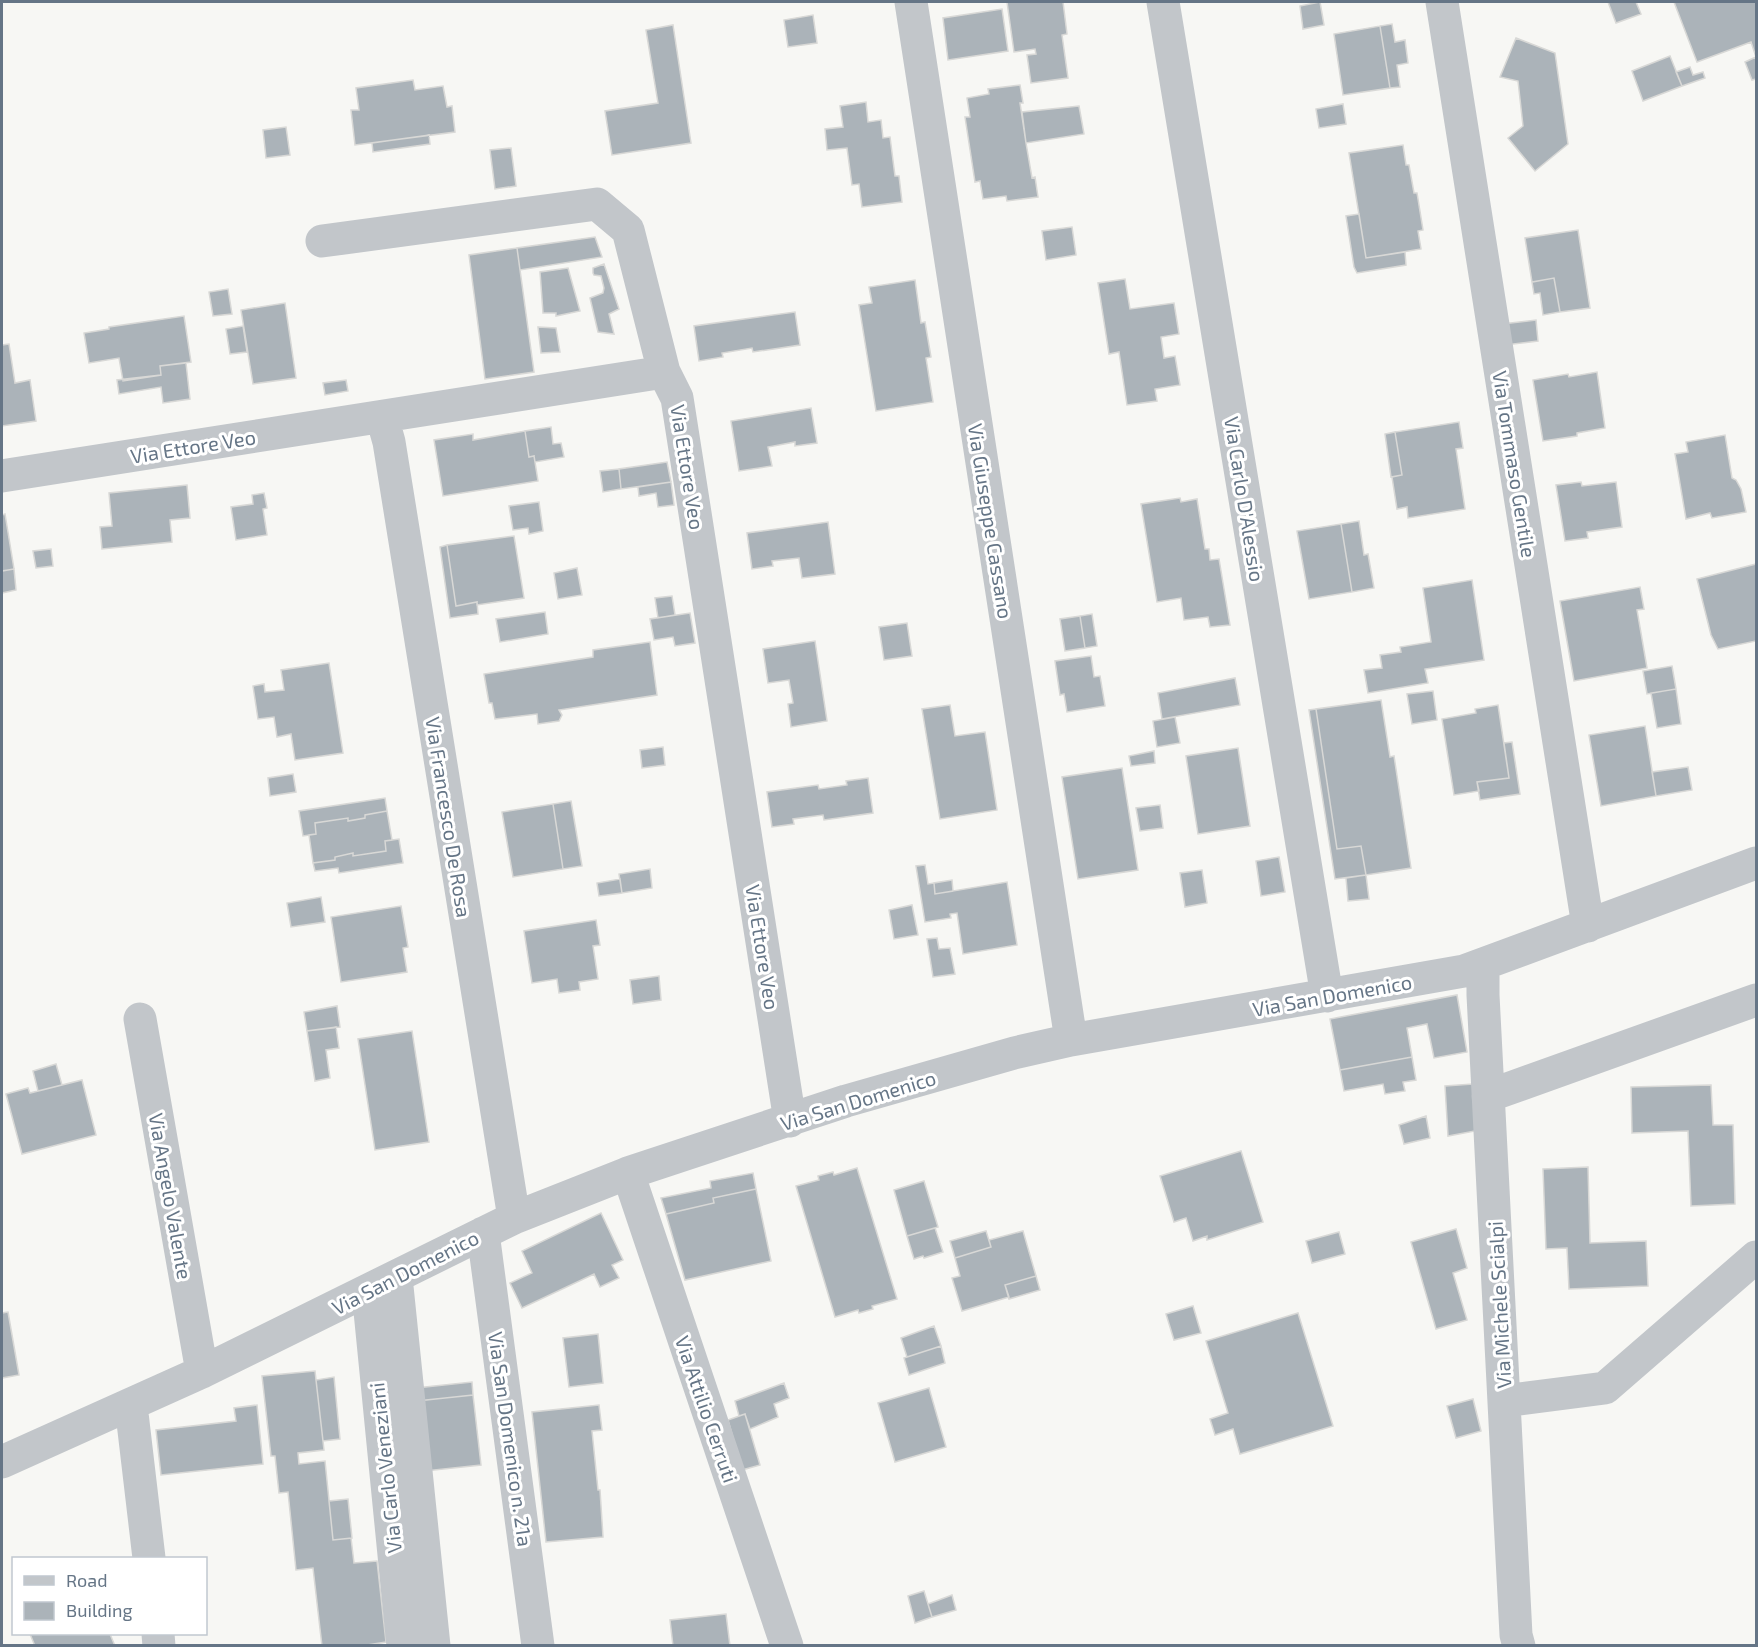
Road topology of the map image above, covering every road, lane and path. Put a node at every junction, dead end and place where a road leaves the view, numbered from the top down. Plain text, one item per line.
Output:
1 (911, 2) edge
2 (1163, 2) edge
3 (1442, 2) edge
4 (322, 241) dead end
5 (664, 372) junction
6 (382, 417) junction
7 (2, 476) edge
8 (1756, 864) edge
9 (1588, 926) junction
10 (1483, 964) junction
11 (1327, 996) junction
12 (1756, 1000) edge
13 (140, 1019) dead end
14 (1071, 1040) junction
15 (1488, 1096) junction
16 (790, 1121) junction
17 (628, 1173) junction
18 (514, 1218) junction
19 (483, 1233) junction
20 (1756, 1257) edge
21 (382, 1284) junction
22 (202, 1372) junction
23 (1504, 1401) junction
24 (130, 1405) junction
25 (2, 1462) edge
26 (149, 1557) edge
27 (403, 1646) edge
28 (434, 1646) edge
29 (538, 1646) edge
30 (787, 1646) edge
31 (1519, 1646) edge

1 - 14 street, Via Giuseppe Cassano
2 - 11 street, Via Carlo D'Alessio
3 - 9 street, Via Tommaso Gentile
4 - 5 street
5 - 6 street, Via Ettore Veo
5 - 16 street, Via Ettore Veo
6 - 7 street, Via Ettore Veo
6 - 18 street, Via Francesco De Rosa
8 - 9 street, Via San Domenico
9 - 10 street, Via San Domenico
10 - 11 street, Via San Domenico
10 - 15 street, Via Michele Scialpi
11 - 14 street, Via San Domenico
12 - 15 street
13 - 22 street, Via Angelo Valente
14 - 16 street, Via San Domenico
15 - 23 street, Via Michele Scialpi
16 - 17 street, Via San Domenico
17 - 18 street, Via San Domenico
17 - 30 street, Via Attilio Cerruti
18 - 19 street, Via San Domenico
19 - 21 street, Via San Domenico
19 - 29 street, Via San Domenico n. 21a
20 - 23 street
21 - 22 street, Via San Domenico
21 - 27 street, Via Carlo Veneziani
21 - 28 street
22 - 24 street, Via San Domenico
23 - 31 street, Via Michele Scialpi
24 - 25 street, Via San Domenico
24 - 26 street

